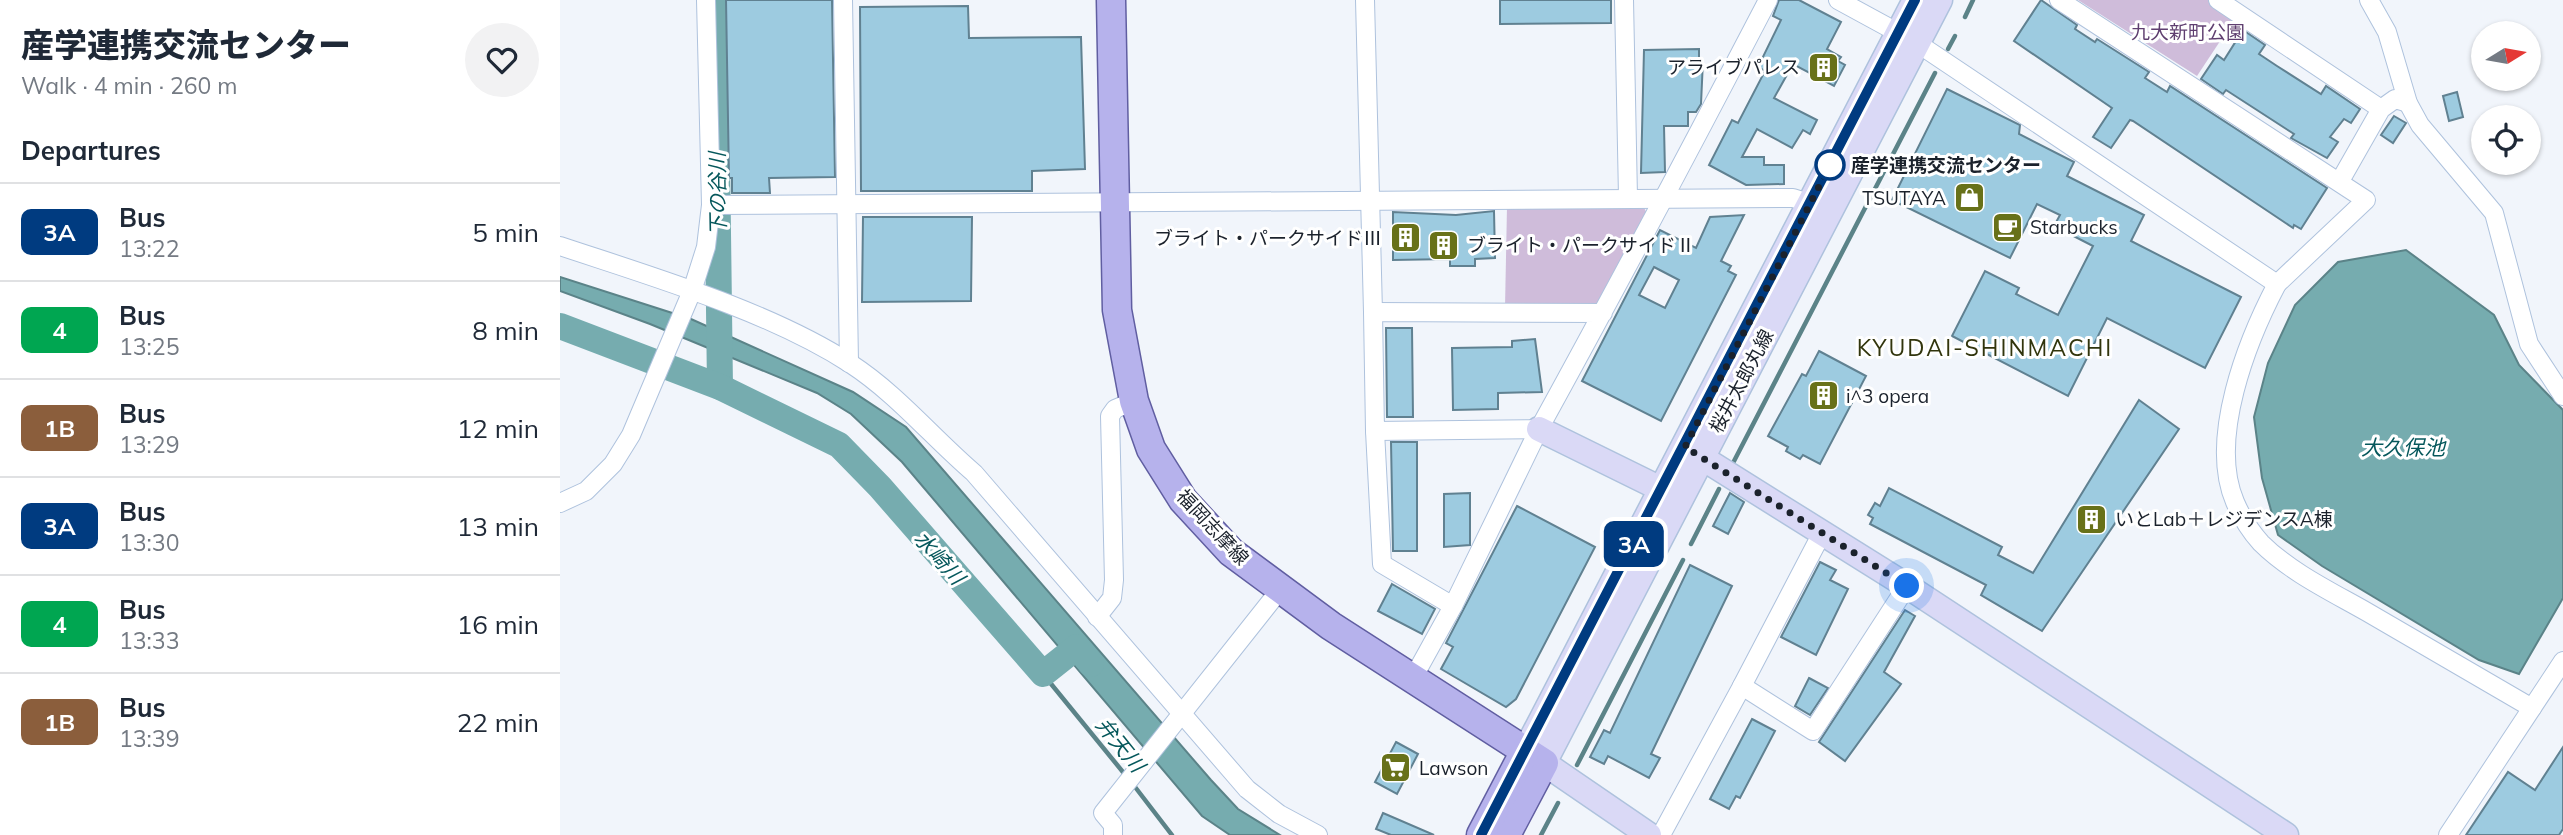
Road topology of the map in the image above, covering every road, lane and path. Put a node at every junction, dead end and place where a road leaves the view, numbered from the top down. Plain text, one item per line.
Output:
1 (706, 0) edge
2 (843, 0) edge
3 (1111, 0) edge
4 (1365, 0) edge
5 (1624, 0) edge
6 (1768, 0) edge
7 (1838, 0) edge
8 (1915, 0) edge
9 (1940, 0) edge
10 (2059, 0) edge
11 (2218, 0) edge
12 (2369, 0) edge
13 (1908, 38) junction
14 (2408, 103) junction
15 (2381, 109) junction
16 (2340, 181) junction
17 (1628, 197) junction
18 (1665, 197) junction
19 (1369, 201) junction
20 (1115, 203) junction
21 (1809, 203) junction
22 (718, 204) junction
23 (846, 206) junction
24 (560, 246) edge
25 (2277, 284) junction
26 (690, 295) junction
27 (1373, 312) junction
28 (1603, 313) junction
29 (849, 363) junction
30 (2563, 396) edge
31 (1134, 401) junction
32 (1539, 429) junction
33 (1376, 431) junction
34 (1693, 452) junction
35 (1662, 490) junction
36 (560, 503) edge
37 (1822, 533) junction
38 (1907, 586) junction
39 (1279, 591) junction
40 (1453, 606) junction
41 (1097, 617) junction
42 (2563, 661) edge
43 (1412, 680) junction
44 (1742, 686) junction
45 (2532, 708) junction
46 (1180, 711) junction
47 (1534, 757) junction
48 (1113, 835) edge
49 (1318, 835) edge
50 (1481, 835) edge
51 (1506, 835) edge
52 (1649, 835) edge
53 (1661, 835) edge
54 (2286, 835) edge
55 (2448, 835) edge

1 - 22 street
2 - 23 street
3 - 20 main road, 福岡志摩線
4 - 19 street
5 - 17 street
6 - 18 street
7 - 13 street
8 - 13 main road, 桜井太郎丸線
9 - 13 main road, 桜井太郎丸線
10 - 16 street
11 - 15 street
12 - 14 street
13 - 21 main road, 桜井太郎丸線
13 - 25 street
13 - 34 main road, 桜井太郎丸線
14 - 15 street
14 - 30 street
15 - 16 street
16 - 25 street
17 - 18 street
17 - 19 street
18 - 21 street
18 - 28 street
19 - 20 street
19 - 27 street
20 - 23 street
20 - 31 main road, 福岡志摩線
21 - 34 main road, 桜井太郎丸線
22 - 23 street
22 - 26 street
23 - 29 street
24 - 26 street
25 - 45 street
26 - 29 street
26 - 36 street
27 - 28 street
27 - 33 street
28 - 32 street
29 - 41 street
31 - 39 main road, 福岡志摩線
31 - 41 street
32 - 33 street
32 - 35 main road
32 - 40 street
33 - 40 street
34 - 35 main road, 桜井太郎丸線
34 - 37 main road
34 - 47 main road, 桜井太郎丸線
35 - 47 main road, 桜井太郎丸線
37 - 38 main road
37 - 44 street
38 - 44 street
38 - 54 main road
39 - 43 main road, 福岡志摩線
39 - 46 street
40 - 43 street
41 - 46 street
42 - 45 street
43 - 47 main road, 福岡志摩線
44 - 53 street
45 - 55 street
46 - 48 street
46 - 49 street
47 - 50 main road
47 - 51 main road
47 - 52 main road

